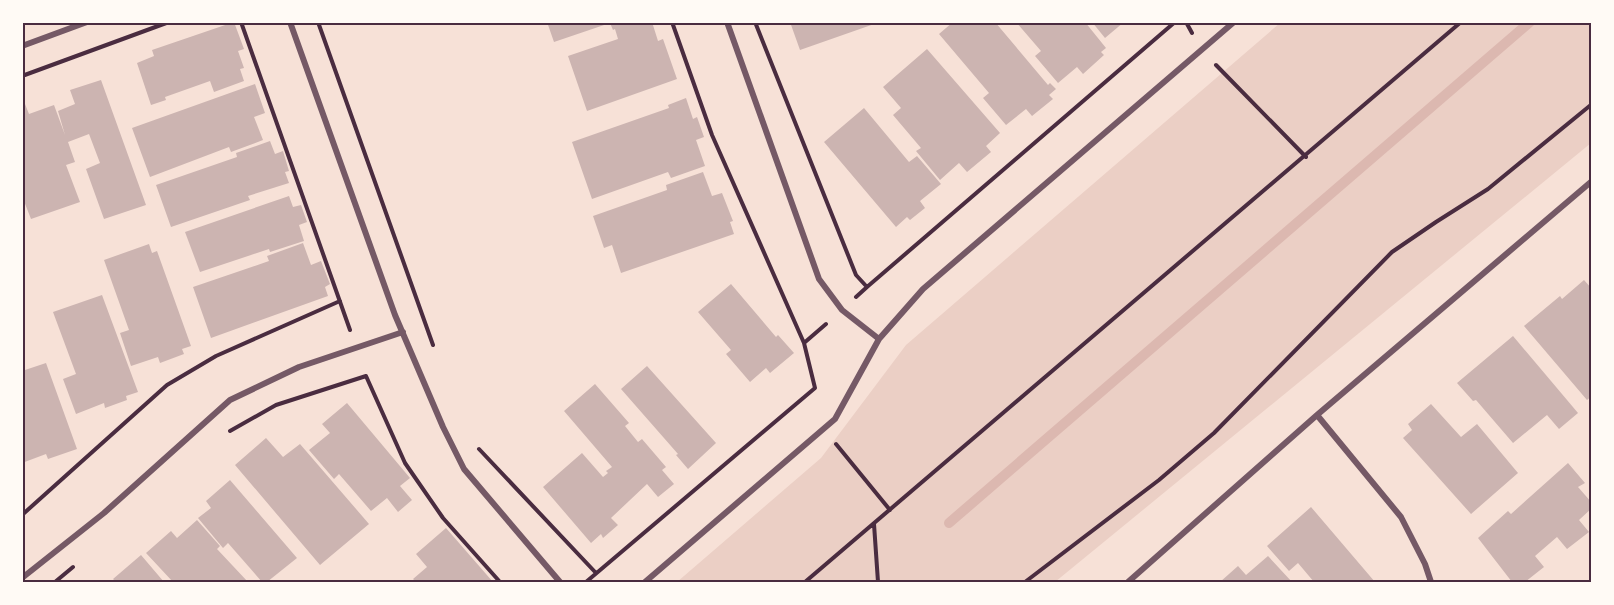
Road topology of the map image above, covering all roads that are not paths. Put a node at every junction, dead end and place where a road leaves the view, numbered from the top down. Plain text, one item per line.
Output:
1 (87, 22) edge
2 (290, 22) edge
3 (727, 22) edge
4 (1234, 22) edge
5 (22, 46) edge
6 (1592, 181) edge
7 (403, 332) junction
8 (879, 339) junction
9 (1317, 416) junction
10 (22, 578) edge
11 (560, 582) edge
12 (645, 582) edge
13 (1128, 582) edge
14 (1431, 582) edge

1 - 5 street
2 - 7 street
3 - 8 street
4 - 8 street
6 - 9 street
7 - 10 street
7 - 11 street
8 - 12 street
9 - 13 street
9 - 14 street

